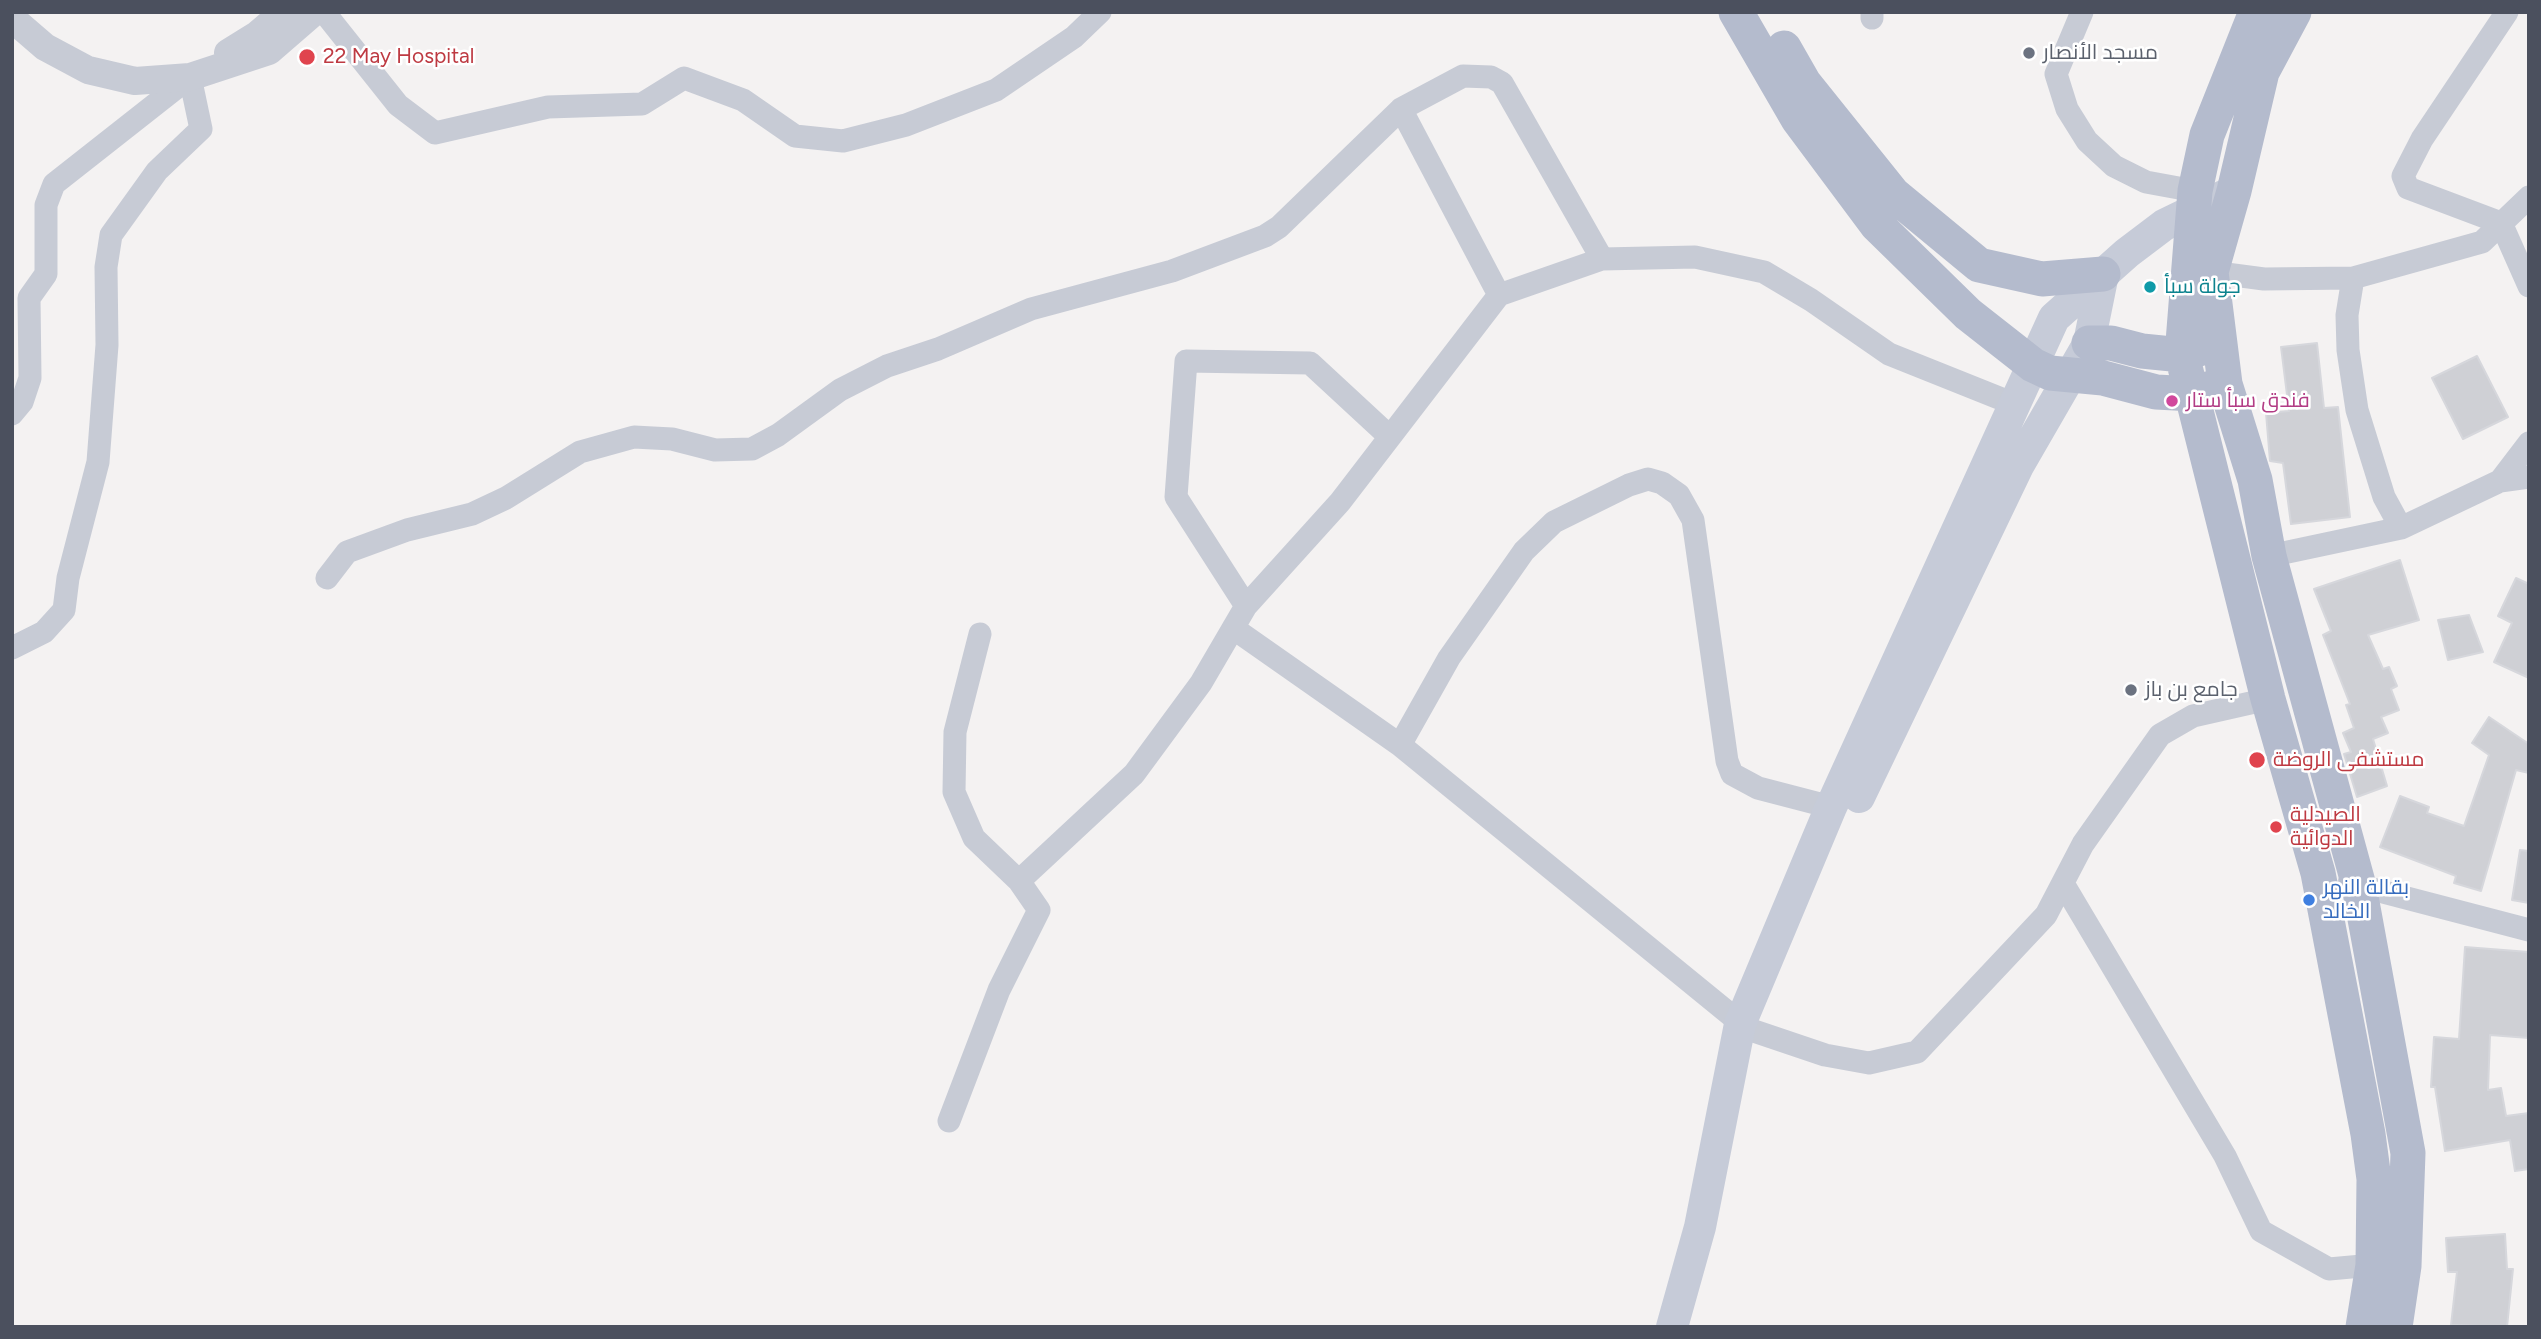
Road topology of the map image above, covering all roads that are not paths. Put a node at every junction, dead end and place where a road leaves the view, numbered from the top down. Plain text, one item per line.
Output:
1 (284, 12) edge
2 (314, 12) edge
3 (324, 12) edge
4 (1100, 12) edge
5 (1736, 12) edge
6 (1763, 12) edge
7 (2082, 12) edge
8 (2256, 12) edge
9 (2294, 12) edge
10 (2507, 12) edge
11 (14, 20) edge
12 (190, 77) junction
13 (1401, 109) junction
14 (2234, 191) junction
15 (2529, 197) edge
16 (2195, 200) junction
17 (2501, 223) junction
18 (1602, 259) junction
19 (2211, 272) junction
20 (2103, 274) junction
21 (2353, 278) junction
22 (2529, 286) edge
23 (1499, 295) junction
24 (2218, 342) junction
25 (2089, 343) junction
26 (2182, 355) junction
27 (2033, 365) junction
28 (2068, 376) junction
29 (2209, 389) junction
30 (2014, 404) junction
31 (12, 414) edge
32 (1390, 437) junction
33 (2529, 443) edge
34 (2529, 477) edge
35 (2500, 481) junction
36 (2402, 528) junction
37 (2269, 556) junction
38 (327, 578) dead end
39 (1246, 606) junction
40 (1233, 628) junction
41 (980, 634) dead end
42 (12, 648) edge
43 (2269, 699) junction
44 (1400, 745) junction
45 (1831, 807) junction
46 (2318, 873) junction
47 (1019, 881) junction
48 (2064, 885) junction
49 (2359, 886) junction
50 (2529, 930) edge
51 (1744, 1026) junction
52 (949, 1121) dead end
53 (2373, 1265) junction
54 (1672, 1327) edge
55 (2363, 1327) edge
56 (2395, 1327) edge

1 - 12 street
2 - 12 street
3 - 4 street
5 - 27 main road
6 - 20 main road
7 - 16 street
8 - 16 main road
9 - 14 main road
10 - 17 street
11 - 12 street
12 - 31 street
12 - 42 street
13 - 18 street
13 - 23 street
13 - 38 street
14 - 16 main road
14 - 19 main road
15 - 17 street
16 - 20 main road
16 - 26 main road
17 - 21 street
17 - 22 street
18 - 23 street
18 - 30 street
19 - 21 street
19 - 24 main road
20 - 25 main road
20 - 27 main road
21 - 36 street
23 - 32 street
24 - 26 main road
24 - 29 main road
25 - 26 main road
25 - 28 main road
26 - 29 main road
27 - 28 main road
27 - 30 main road
28 - 29 main road
28 - 51 main road
29 - 37 main road
29 - 43 main road
30 - 45 main road
32 - 39 street
32 - 39 street
33 - 35 street
34 - 35 street
35 - 36 street
36 - 37 street
37 - 49 main road
39 - 40 street
40 - 44 street
40 - 47 street
41 - 47 street
43 - 46 main road
43 - 48 street
44 - 45 street
44 - 51 street
45 - 51 main road
46 - 49 street
46 - 53 main road
47 - 52 street
48 - 51 street
48 - 53 street
49 - 50 street
49 - 56 main road
51 - 54 main road
53 - 55 main road

